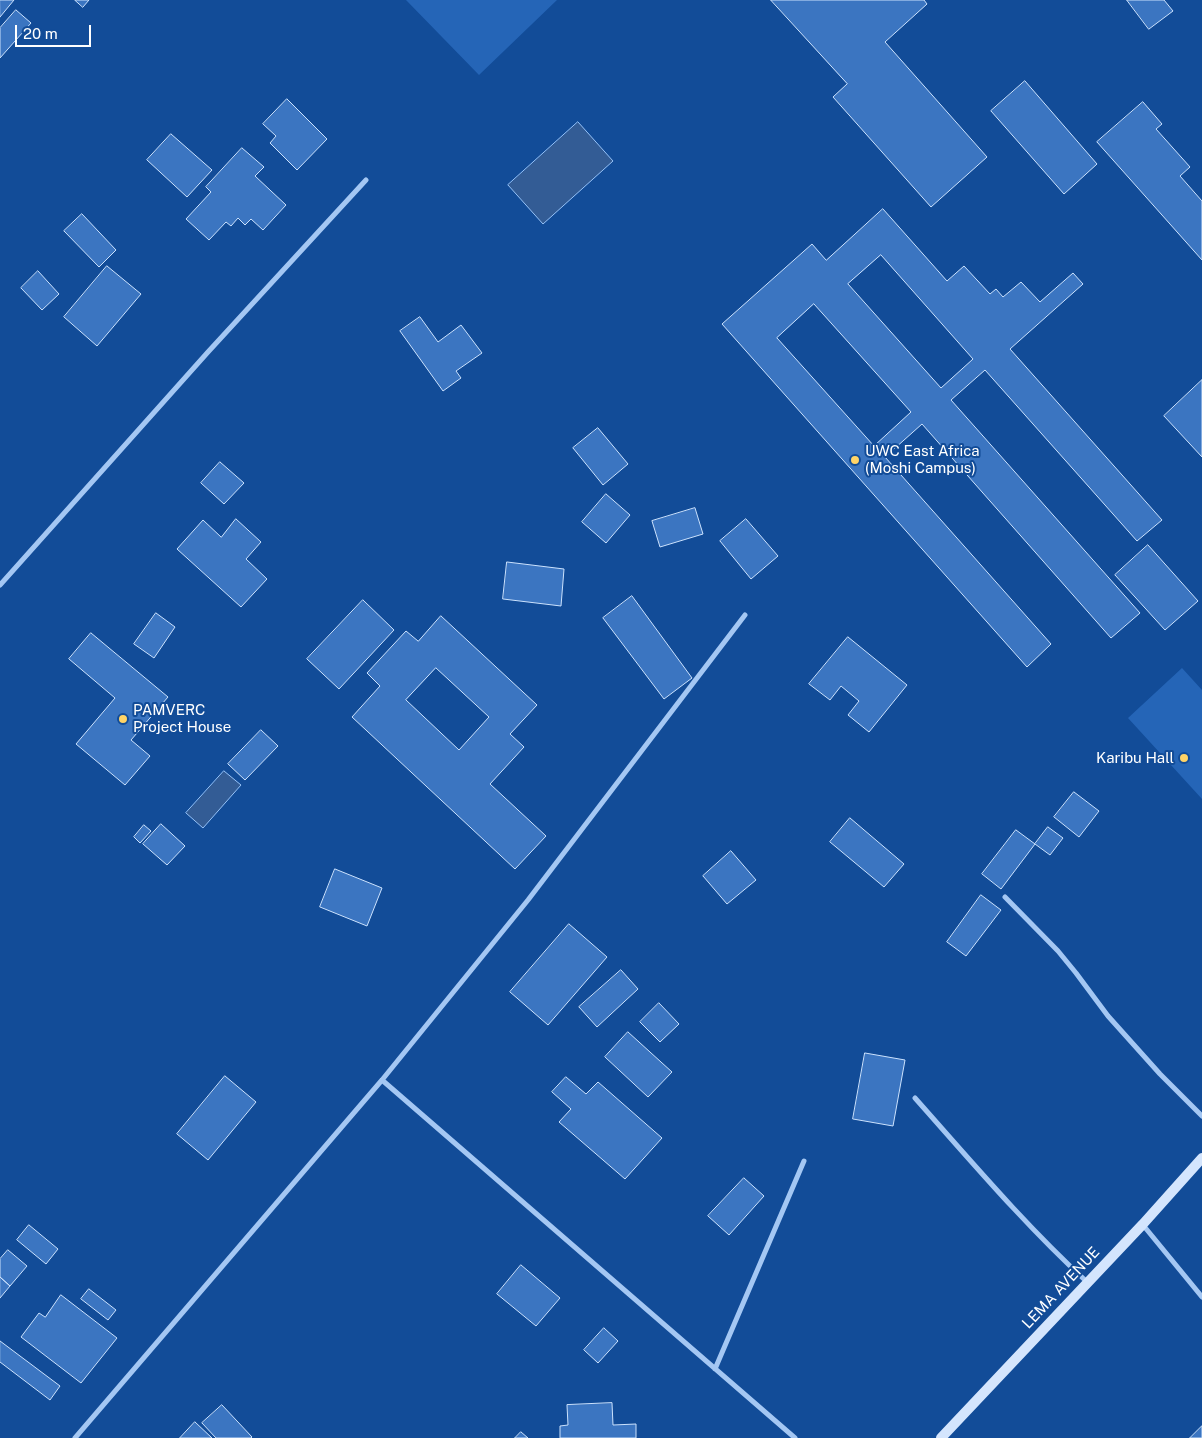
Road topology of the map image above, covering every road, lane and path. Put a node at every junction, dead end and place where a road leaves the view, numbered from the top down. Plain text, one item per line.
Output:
1 (366, 180) dead end
2 (0, 586) edge
3 (744, 615) dead end
4 (1005, 897) dead end
5 (382, 1080) junction
6 (915, 1098) dead end
7 (1202, 1116) edge
8 (1202, 1158) edge
9 (804, 1161) dead end
10 (1143, 1224) junction
11 (1087, 1282) junction
12 (1202, 1297) edge
13 (715, 1369) junction
14 (75, 1438) edge
15 (795, 1438) edge
16 (942, 1438) edge

1 - 2 street
3 - 5 street
4 - 7 street
5 - 13 street
5 - 14 street
6 - 11 street
8 - 10 main road, LEMA AVENUE
9 - 13 street
10 - 11 main road, LEMA AVENUE
10 - 12 street
11 - 16 main road, LEMA AVENUE
13 - 15 street

